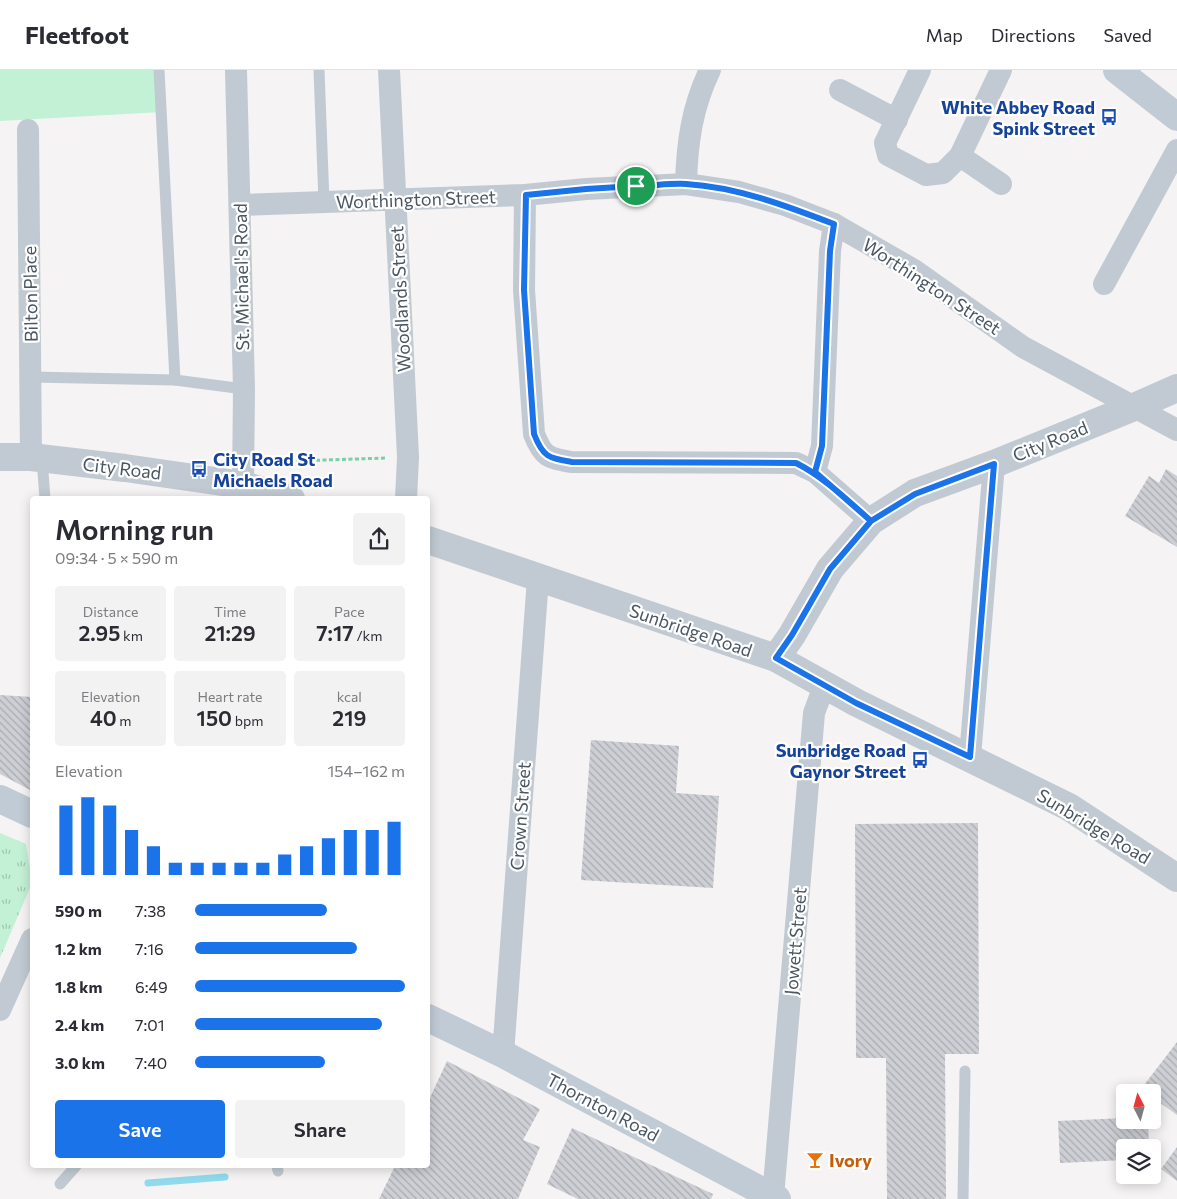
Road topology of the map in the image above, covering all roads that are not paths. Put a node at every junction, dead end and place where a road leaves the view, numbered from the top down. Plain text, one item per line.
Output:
1 (158, 70) edge
2 (236, 70) edge
3 (319, 70) edge
4 (389, 70) edge
5 (710, 70) edge
6 (920, 70) edge
7 (1001, 70) edge
8 (1117, 70) edge
9 (840, 90) dead end
10 (1177, 117) edge
11 (896, 120) junction
12 (28, 130) dead end
13 (1177, 150) edge
14 (960, 156) junction
15 (686, 184) junction
16 (1001, 184) dead end
17 (526, 195) junction
18 (395, 199) junction
19 (324, 202) junction
20 (240, 205) junction
21 (834, 224) junction
22 (1104, 284) dead end
23 (32, 377) junction
24 (175, 380) junction
25 (1177, 388) edge
26 (244, 389) junction
27 (1134, 407) junction
28 (1177, 430) edge
29 (0, 457) edge
30 (37, 458) junction
31 (994, 464) junction
32 (815, 472) junction
33 (241, 482) edge
34 (44, 496) edge
35 (282, 496) edge
36 (406, 496) edge
37 (871, 521) junction
38 (430, 541) edge
39 (538, 578) junction
40 (776, 658) junction
41 (824, 686) junction
42 (970, 757) junction
43 (0, 799) edge
44 (30, 813) edge
45 (1177, 878) edge
46 (30, 943) edge
47 (0, 1010) edge
48 (430, 1019) edge
49 (503, 1054) junction
50 (965, 1071) dead end
51 (74, 1168) edge
52 (60, 1184) dead end
53 (775, 1198) edge
54 (963, 1199) edge

1 - 24 lane
2 - 20 street, St. Michael's Road
3 - 19 lane
4 - 18 street, Woodlands Street
5 - 15 street
6 - 11 street
7 - 14 street
8 - 10 main road
9 - 11 street
11 - 14 street
12 - 23 street, Bilton Place
13 - 22 street
14 - 16 street
15 - 17 street, Worthington Street
15 - 21 street, Worthington Street
17 - 18 street, Worthington Street
17 - 32 street
18 - 19 street, Worthington Street
18 - 36 street, Woodlands Street
19 - 20 street, Worthington Street
20 - 26 street, St. Michael's Road
21 - 27 street, Worthington Street
21 - 32 street
23 - 24 lane
23 - 30 street, Bilton Place
24 - 26 lane
25 - 27 street, City Road
26 - 33 street, St. Michael's Road
27 - 28 street, Worthington Street
27 - 31 street, City Road
29 - 30 street, City Road
30 - 33 street, City Road
30 - 34 lane
31 - 37 street, City Road
31 - 42 street
32 - 37 street
33 - 35 street
37 - 40 street, City Road
38 - 39 street, Sunbridge Road
39 - 40 street, Sunbridge Road
39 - 49 street, Crown Street
40 - 41 street, Sunbridge Road
41 - 42 street, Sunbridge Road
41 - 53 street, Jowett Street
42 - 45 street, Sunbridge Road
43 - 44 main road
46 - 47 street
48 - 49 main road, Thornton Road
49 - 53 main road, Thornton Road
50 - 54 lane
51 - 52 lane

